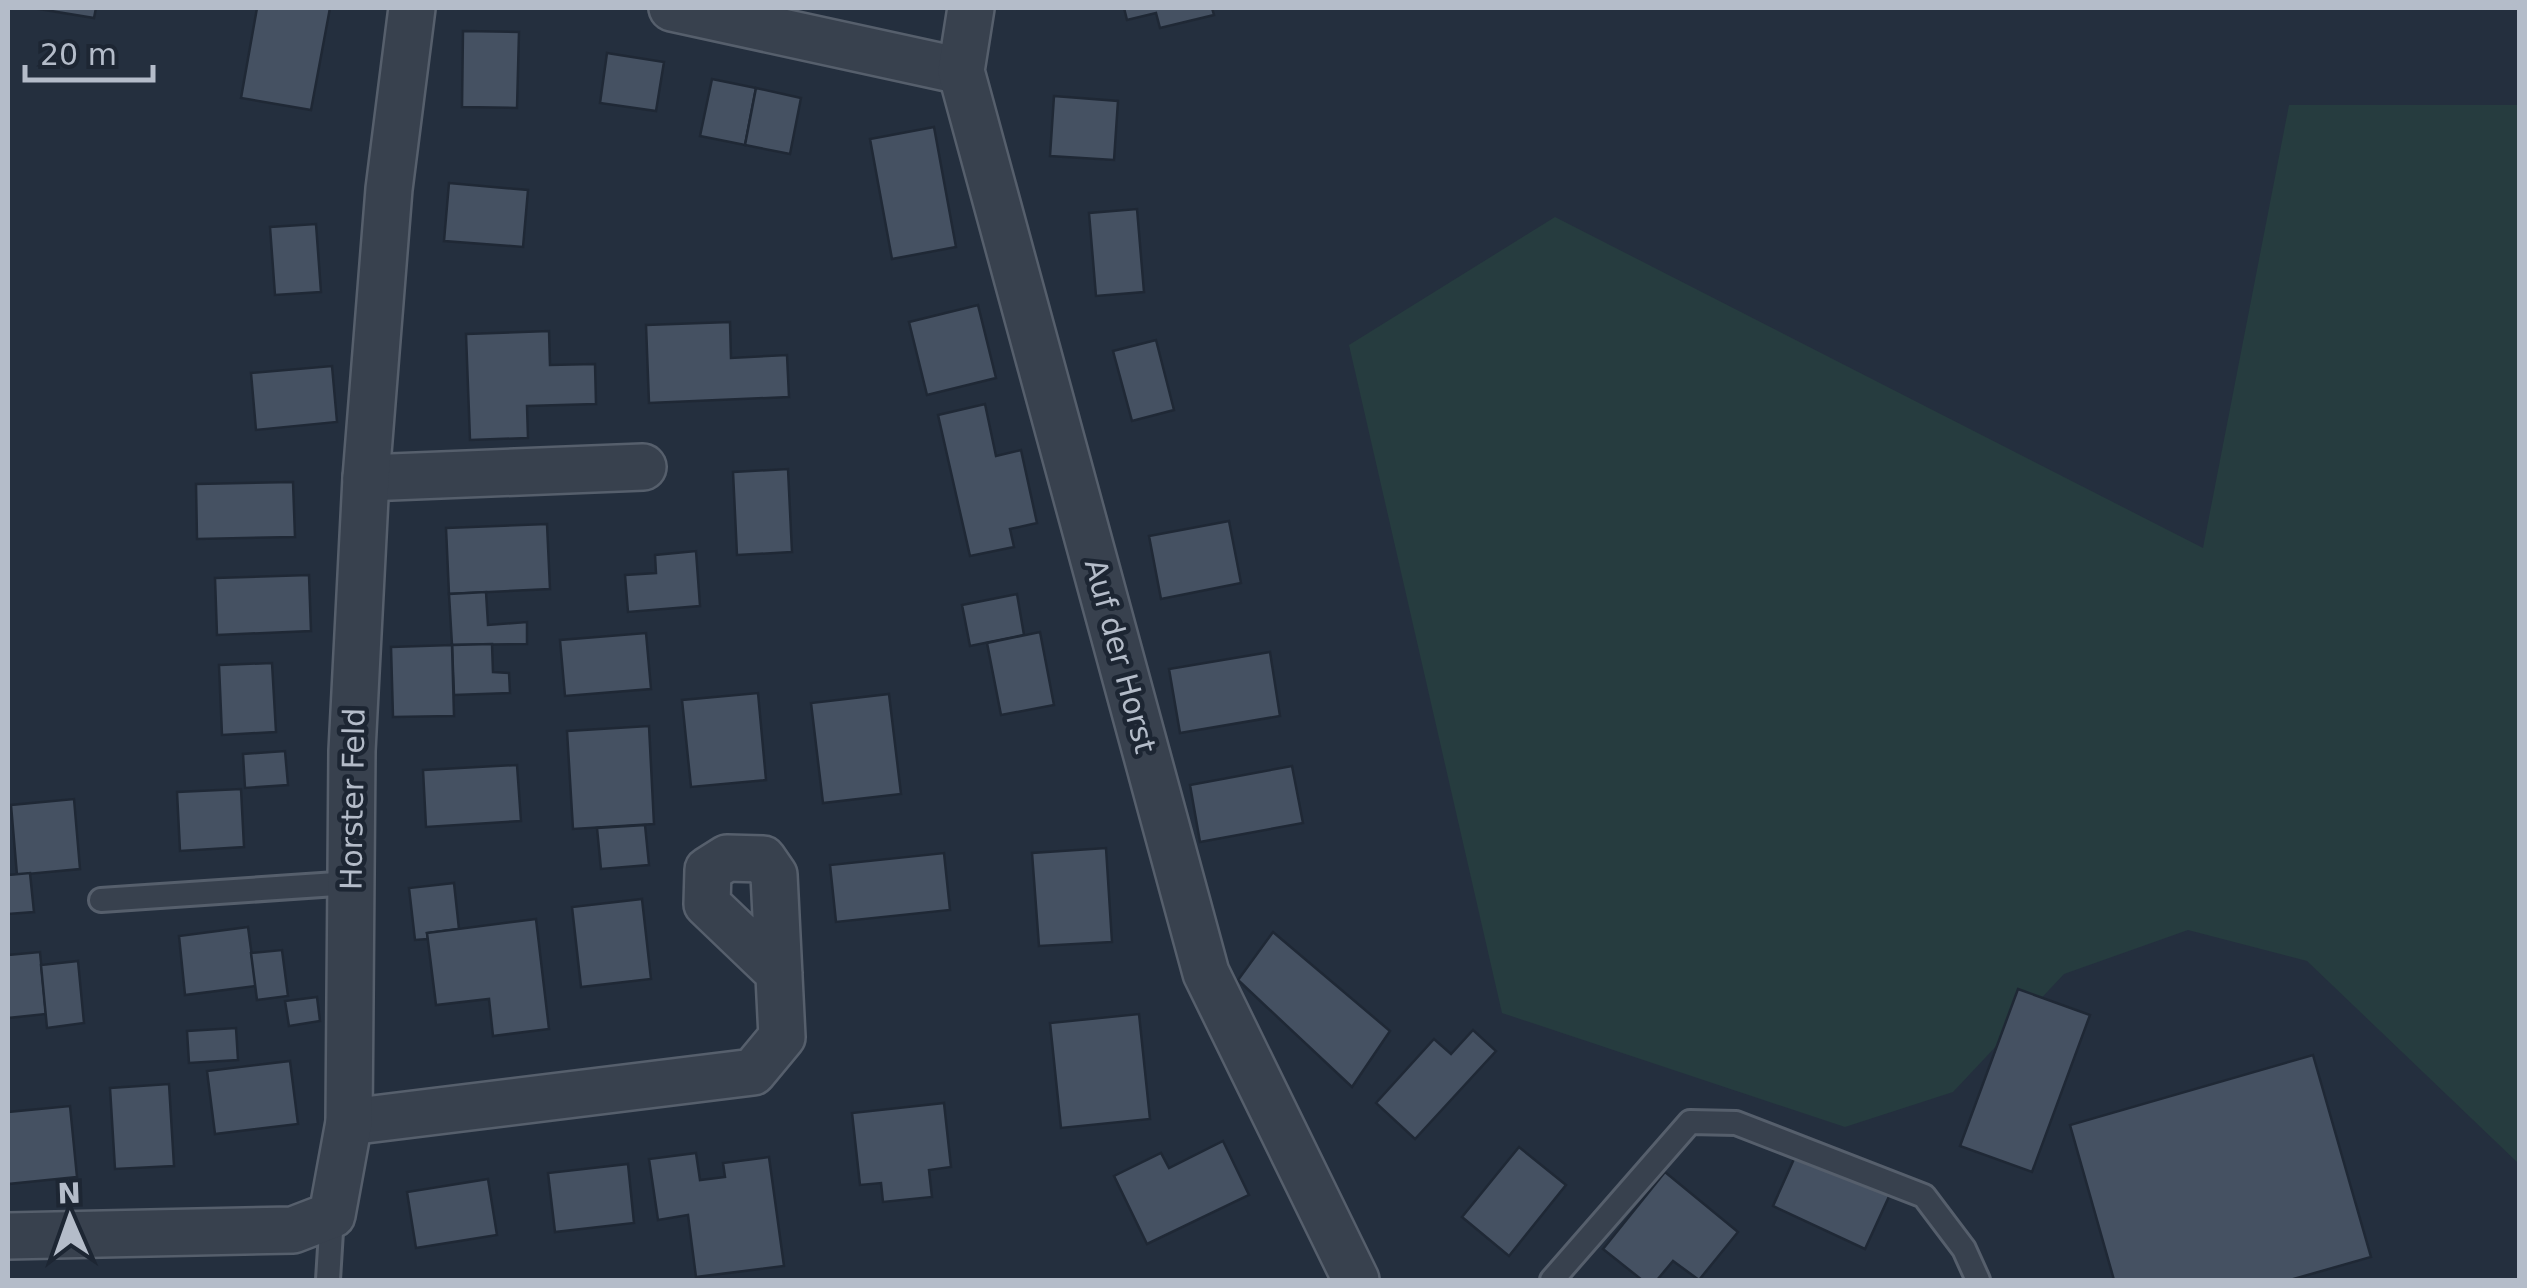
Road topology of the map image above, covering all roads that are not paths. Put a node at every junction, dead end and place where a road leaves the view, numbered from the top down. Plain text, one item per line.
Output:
1 (412, 8) edge
2 (672, 8) edge
3 (971, 8) edge
4 (961, 71) junction
5 (643, 467) dead end
6 (366, 478) junction
7 (351, 883) junction
8 (101, 900) dead end
9 (779, 972) dead end
10 (349, 1122) junction
11 (332, 1216) junction
12 (8, 1236) edge
13 (328, 1280) edge
14 (1356, 1280) edge
15 (1552, 1280) edge
16 (1978, 1280) edge

1 - 6 street, Horster Feld
2 - 4 street
3 - 4 street, Auf der Horst
4 - 14 street, Auf der Horst
5 - 6 street
6 - 7 street, Horster Feld
7 - 8 lane
7 - 10 street, Horster Feld
9 - 10 street
10 - 11 street, Horster Feld
11 - 12 street
11 - 13 lane, Horster Feld
15 - 16 lane

